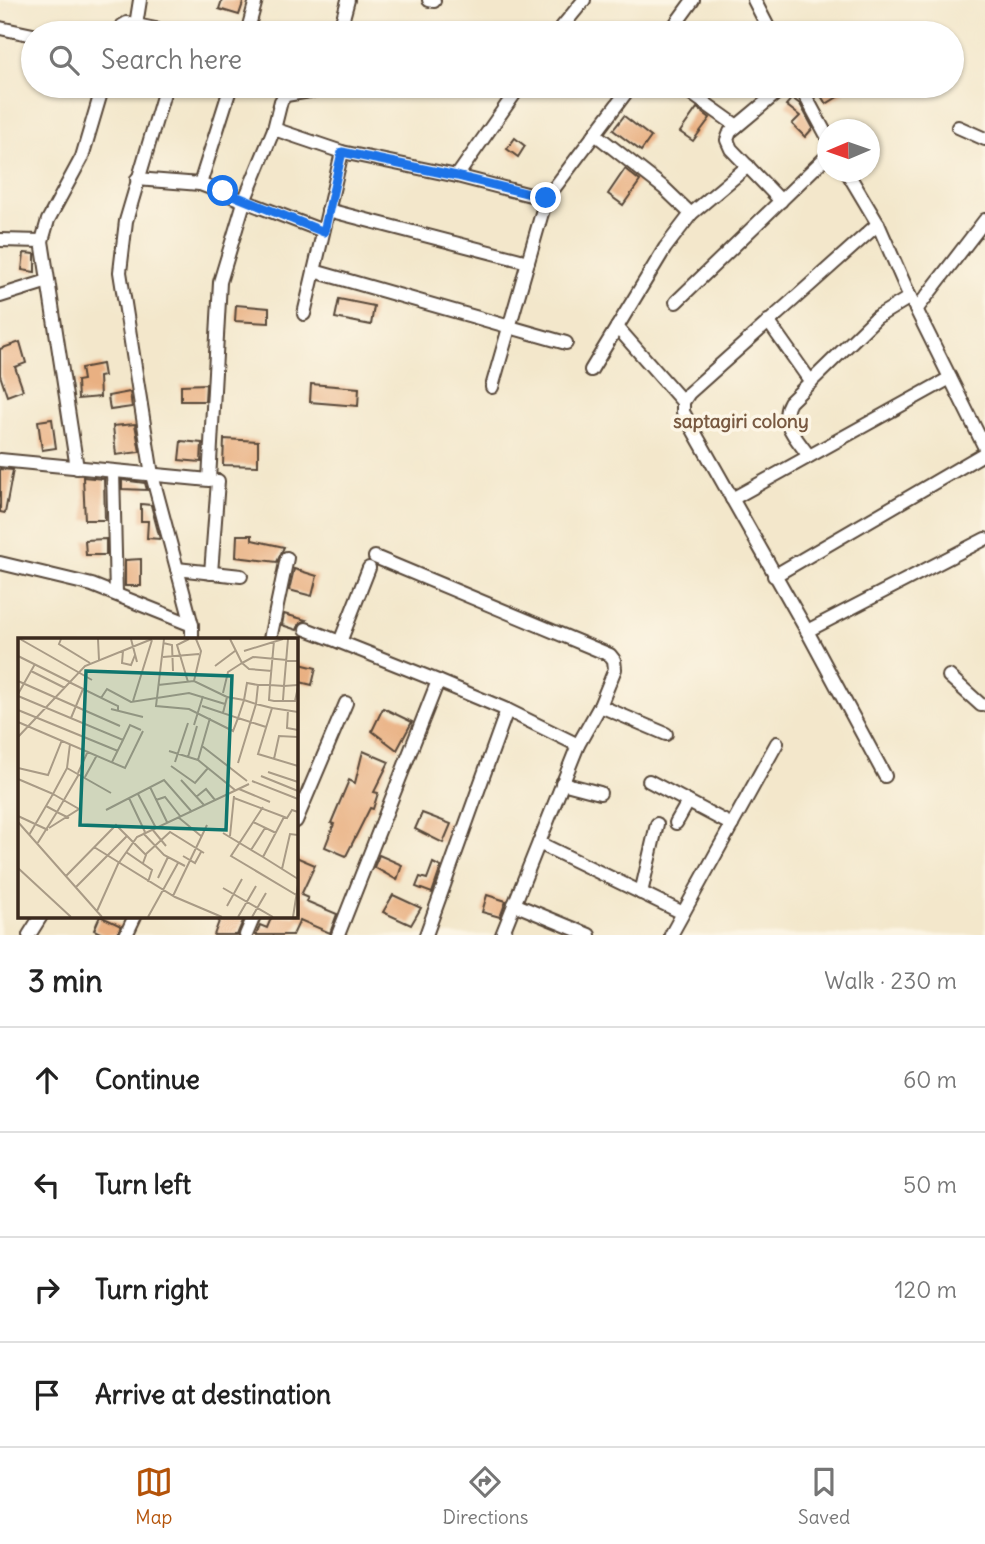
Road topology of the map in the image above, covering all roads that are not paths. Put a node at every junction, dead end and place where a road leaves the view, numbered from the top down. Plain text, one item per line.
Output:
1 (140, 0) edge
2 (256, 0) edge
3 (348, 0) edge
4 (584, 0) edge
5 (693, 0) edge
6 (754, 0) edge
7 (137, 21) edge
8 (250, 21) edge
9 (342, 21) edge
10 (567, 21) edge
11 (678, 21) edge
12 (765, 21) edge
13 (0, 27) edge
14 (21, 32) edge
15 (99, 98) edge
16 (162, 98) edge
17 (227, 98) edge
18 (284, 98) edge
19 (512, 98) edge
20 (622, 98) edge
21 (698, 98) edge
22 (771, 98) edge
23 (806, 98) edge
24 (818, 119) edge
25 (737, 126) junction
26 (958, 127) dead end
27 (274, 129) junction
28 (595, 134) junction
29 (985, 139) edge
30 (342, 152) junction
31 (748, 166) junction
32 (817, 166) edge
33 (457, 176) junction
34 (137, 179) junction
35 (853, 182) edge
36 (200, 184) junction
37 (546, 198) junction
38 (245, 199) junction
39 (781, 201) junction
40 (328, 210) junction
41 (691, 214) junction
42 (985, 220) edge
43 (877, 224) junction
44 (324, 232) junction
45 (0, 240) edge
46 (42, 241) junction
47 (528, 262) junction
48 (314, 271) junction
49 (48, 281) junction
50 (0, 296) edge
51 (910, 297) junction
52 (676, 302) dead end
53 (916, 310) junction
54 (304, 314) dead end
55 (768, 321) junction
56 (510, 327) junction
57 (617, 327) junction
58 (566, 343) dead end
59 (591, 370) dead end
60 (950, 378) junction
61 (811, 382) junction
62 (492, 387) dead end
63 (684, 402) junction
64 (985, 450) edge
65 (809, 456) junction
66 (0, 460) edge
67 (77, 468) junction
68 (113, 471) junction
69 (152, 475) junction
70 (218, 481) dead end
71 (732, 499) junction
72 (985, 539) edge
73 (286, 558) dead end
74 (0, 563) edge
75 (177, 569) junction
76 (211, 573) junction
77 (241, 576) dead end
78 (774, 576) junction
79 (116, 594) junction
80 (192, 625) junction
81 (306, 629) dead end
82 (807, 631) junction
83 (191, 638) edge
84 (270, 638) edge
85 (340, 642) junction
86 (949, 676) dead end
87 (438, 681) junction
88 (346, 703) dead end
89 (984, 705) edge
90 (600, 706) junction
91 (507, 710) junction
92 (666, 734) dead end
93 (777, 743) dead end
94 (578, 745) junction
95 (885, 776) dead end
96 (649, 781) dead end
97 (562, 783) junction
98 (600, 793) dead end
99 (688, 802) junction
100 (298, 816) edge
101 (676, 823) dead end
102 (657, 824) dead end
103 (732, 825) junction
104 (539, 844) junction
105 (641, 893) junction
106 (514, 904) junction
107 (683, 913) junction
108 (40, 918) edge
109 (134, 918) edge
110 (253, 918) edge
111 (29, 935) edge
112 (126, 935) edge
113 (246, 935) edge
114 (338, 935) edge
115 (426, 935) edge
116 (502, 935) edge
117 (589, 935) edge
118 (671, 935) edge

1 - 7 street
2 - 8 street
3 - 9 street
4 - 10 street
5 - 11 street
6 - 12 street
13 - 14 street
15 - 46 street
16 - 34 street
17 - 36 street
18 - 27 street
19 - 33 street
20 - 28 street
21 - 25 street
22 - 25 street
23 - 24 street
25 - 31 street
26 - 29 street
27 - 30 street
27 - 38 street
28 - 37 street
28 - 41 street
30 - 33 street
30 - 40 street
31 - 39 street
31 - 41 street
32 - 39 street
33 - 37 street
34 - 36 street
34 - 69 street
35 - 43 street
36 - 38 street
37 - 47 street
38 - 44 street
38 - 69 street
39 - 52 street
40 - 44 street
40 - 47 street
41 - 57 street
42 - 53 street
43 - 51 street
43 - 55 street
44 - 48 street
45 - 46 street
46 - 49 street
47 - 56 street
48 - 54 street
48 - 56 street
49 - 50 street
49 - 67 street
51 - 53 street
51 - 61 street
53 - 60 street
55 - 61 street
55 - 63 street
56 - 58 street
56 - 62 street
57 - 59 street
57 - 63 street
60 - 64 street
60 - 65 street
61 - 65 street
63 - 71 street
64 - 78 street
65 - 71 street
66 - 67 street
67 - 68 street
68 - 69 street
68 - 79 street
69 - 75 street
70 - 76 street
71 - 78 street
72 - 82 street
73 - 84 street
74 - 79 street
75 - 76 street
75 - 80 street
76 - 77 street
78 - 82 street
79 - 80 street
80 - 83 street
81 - 85 street
82 - 95 street
85 - 87 street
85 - 90 street
86 - 89 street
87 - 91 street
87 - 114 street
88 - 100 street
90 - 92 street
90 - 94 street
91 - 94 street
91 - 115 street
93 - 103 street
94 - 97 street
96 - 99 street
97 - 98 street
97 - 104 street
99 - 101 street
99 - 103 street
102 - 105 street
103 - 107 street
104 - 105 street
104 - 106 street
105 - 107 street
106 - 116 street
106 - 117 street
107 - 118 street
108 - 111 street
109 - 112 street
110 - 113 street

